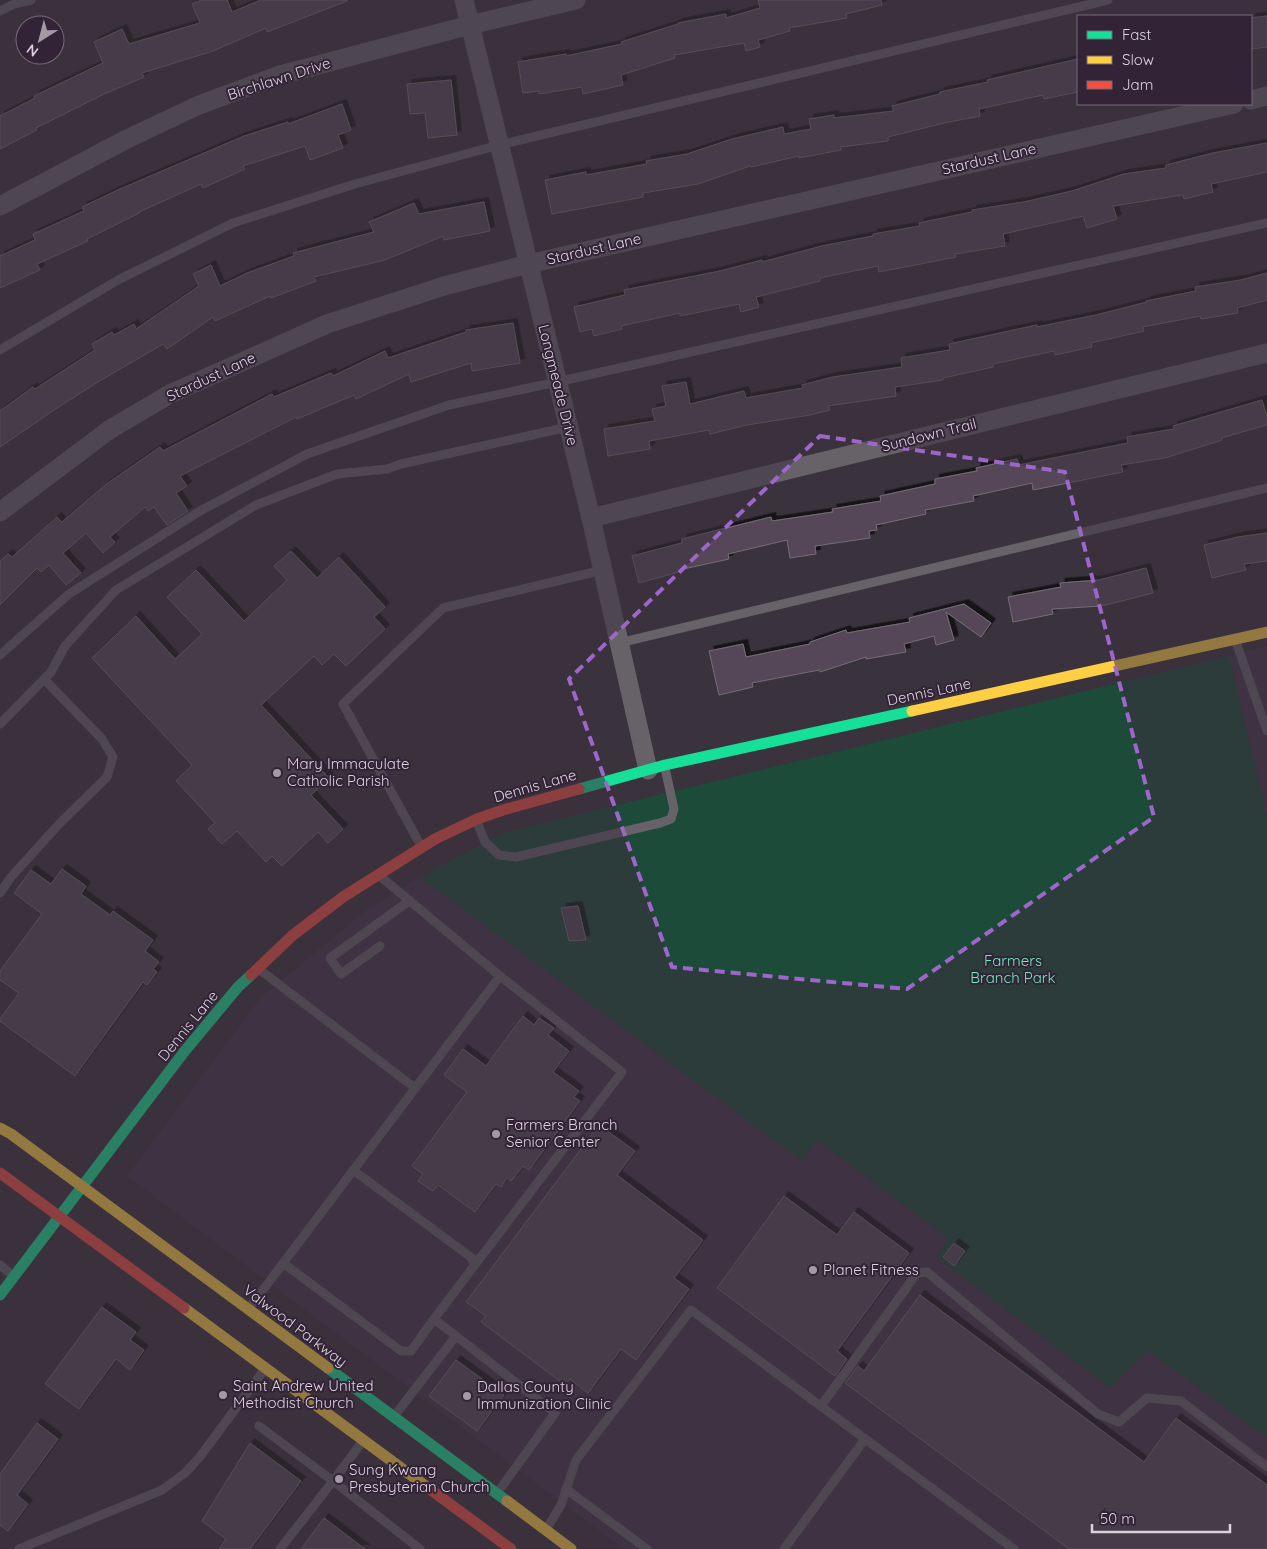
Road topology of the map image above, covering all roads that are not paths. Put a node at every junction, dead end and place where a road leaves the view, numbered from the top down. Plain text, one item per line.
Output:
1 (31, 0) edge
2 (464, 0) edge
3 (576, 0) edge
4 (1108, 0) edge
5 (0, 11) edge
6 (470, 25) junction
7 (1267, 96) edge
8 (1252, 100) edge
9 (1230, 105) edge
10 (499, 145) junction
11 (0, 206) edge
12 (1267, 223) edge
13 (528, 264) junction
14 (0, 350) edge
15 (1267, 353) edge
16 (557, 382) junction
17 (568, 426) junction
18 (1267, 488) edge
19 (0, 512) edge
20 (591, 518) junction
21 (603, 570) junction
22 (1267, 632) edge
23 (1235, 639) junction
24 (619, 643) junction
25 (0, 655) edge
26 (44, 679) junction
27 (0, 724) edge
28 (1267, 731) edge
29 (656, 768) junction
30 (476, 819) junction
31 (422, 847) junction
32 (377, 874) junction
33 (0, 893) edge
34 (409, 901) junction
35 (380, 946) dead end
36 (258, 968) junction
37 (500, 976) junction
38 (415, 1088) junction
39 (0, 1128) edge
40 (354, 1170) junction
41 (0, 1173) edge
42 (83, 1186) junction
43 (60, 1216) junction
44 (283, 1263) junction
45 (0, 1265) edge
46 (474, 1266) junction
47 (14, 1276) junction
48 (0, 1295) edge
49 (248, 1309) junction
50 (434, 1319) junction
51 (456, 1336) junction
52 (266, 1368) junction
53 (821, 1406) junction
54 (394, 1417) junction
55 (259, 1426) dead end
56 (865, 1438) junction
57 (363, 1440) junction
58 (404, 1457) dead end
59 (389, 1459) junction
60 (1267, 1467) edge
61 (333, 1481) junction
62 (566, 1489) junction
63 (497, 1494) junction
64 (476, 1495) dead end
65 (545, 1530) junction
66 (507, 1548) edge
67 (19, 1549) edge
68 (280, 1549) edge
69 (420, 1549) edge
70 (571, 1549) edge
71 (647, 1549) edge
72 (784, 1549) edge
73 (1014, 1549) edge

1 - 5 lane
2 - 6 street, Longmeade Drive
3 - 6 street, Birchlawn Drive
4 - 10 lane
6 - 10 street, Longmeade Drive
6 - 11 street, Birchlawn Drive
7 - 8 street
9 - 13 street, Stardust Lane
10 - 13 street, Longmeade Drive
10 - 14 lane
12 - 16 lane
13 - 16 street, Longmeade Drive
13 - 19 street, Stardust Lane
15 - 20 street, Sundown Trail
16 - 17 street, Longmeade Drive
16 - 25 lane
17 - 20 street, Longmeade Drive
17 - 26 lane
18 - 24 lane
20 - 21 street, Longmeade Drive
21 - 24 street, Longmeade Drive
21 - 31 lane
22 - 23 street, Dennis Lane
23 - 28 lane
23 - 29 street, Dennis Lane
24 - 29 street, Longmeade Drive
26 - 27 lane
26 - 33 lane
29 - 30 street, Dennis Lane
29 - 30 lane
30 - 31 street, Dennis Lane
31 - 32 street, Dennis Lane
32 - 34 lane
32 - 36 street, Dennis Lane
34 - 35 lane
34 - 37 lane
36 - 38 lane
36 - 42 street, Dennis Lane
37 - 38 lane
37 - 46 lane
38 - 40 lane
39 - 42 street, Valwood Parkway
40 - 44 lane
40 - 46 lane
41 - 43 street
42 - 43 street, Dennis Lane
42 - 49 street, Valwood Parkway
43 - 47 street, Dennis Lane
43 - 52 street
44 - 49 lane
44 - 50 lane
45 - 47 lane
46 - 50 lane
47 - 48 street, Dennis Lane
49 - 54 street, Valwood Parkway
50 - 51 lane
51 - 54 lane
51 - 63 lane
52 - 57 street
52 - 67 lane
53 - 56 lane
53 - 60 lane
53 - 62 lane
54 - 63 street, Valwood Parkway
55 - 61 lane
56 - 72 lane
56 - 73 lane
57 - 59 street
57 - 61 lane
58 - 59 street
59 - 66 street
61 - 68 lane
61 - 69 lane
62 - 65 lane
62 - 71 lane
63 - 64 street
63 - 65 street, Valwood Parkway
65 - 70 street, Valwood Parkway

